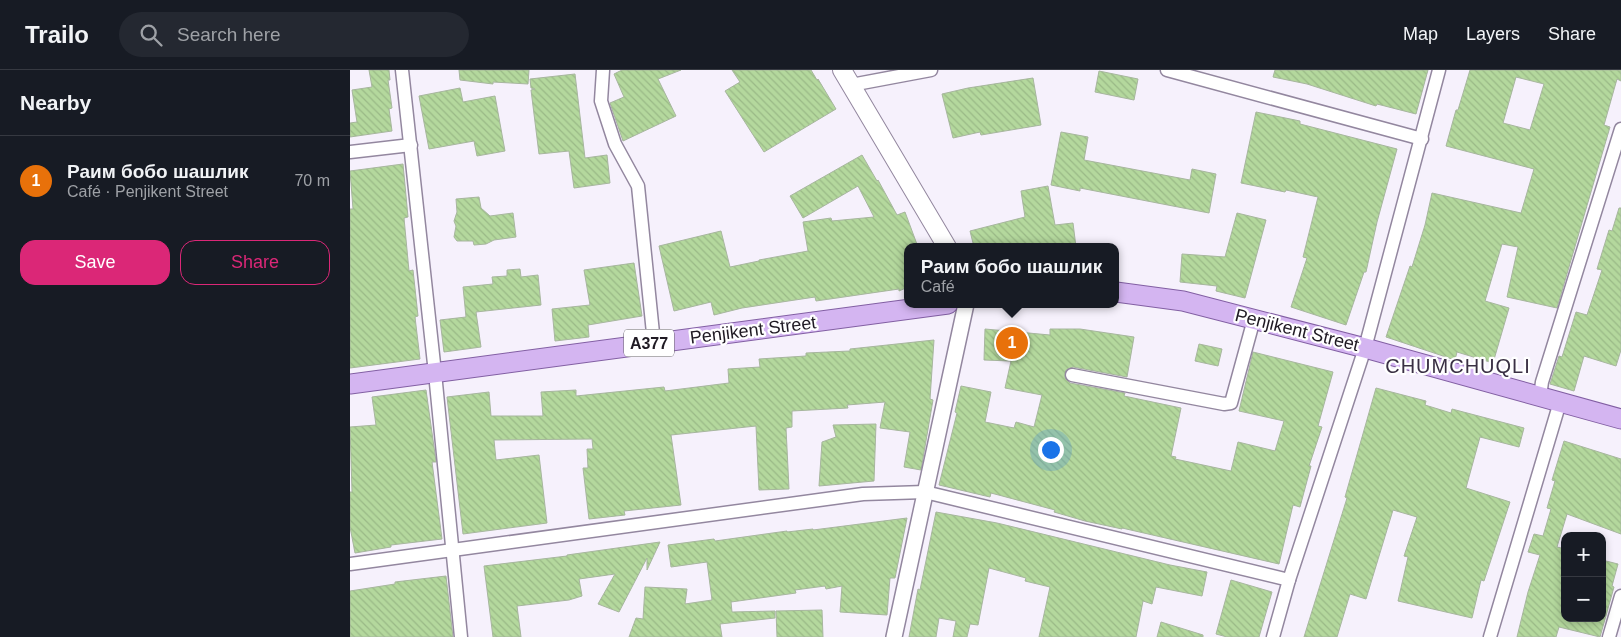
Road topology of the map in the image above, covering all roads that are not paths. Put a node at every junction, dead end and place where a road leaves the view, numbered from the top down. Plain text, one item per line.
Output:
1 (402, 70) edge
2 (603, 70) edge
3 (931, 70) edge
4 (1167, 70) edge
5 (1440, 70) edge
6 (847, 77) edge
7 (1621, 129) edge
8 (1422, 139) junction
9 (411, 145) junction
10 (350, 152) edge
11 (945, 243) edge
12 (1119, 292) edge
13 (918, 308) edge
14 (965, 308) edge
15 (1254, 319) junction
16 (654, 343) junction
17 (1365, 348) junction
18 (435, 373) junction
19 (1072, 375) dead end
20 (350, 384) edge
21 (1540, 396) junction
22 (1560, 402) junction
23 (1621, 419) edge
24 (925, 492) junction
25 (451, 551) junction
26 (350, 564) edge
27 (1289, 580) junction
28 (1621, 596) edge
29 (461, 637) edge
30 (894, 637) edge
31 (1273, 637) edge
32 (1490, 637) edge
33 (1609, 637) edge

1 - 9 street
2 - 16 street
3 - 6 street
4 - 8 street
5 - 8 street
6 - 11 main road
7 - 21 street
8 - 17 street
9 - 10 street
9 - 18 street
12 - 15 main road, Penjikent Street
13 - 16 main road, Penjikent Street / A377
14 - 24 street
15 - 17 main road, Penjikent Street
15 - 19 street
16 - 18 main road, Penjikent Street / A377
17 - 21 main road, Penjikent Street
17 - 27 street
18 - 20 main road, Penjikent Street / A377
18 - 25 street
21 - 22 main road, Penjikent Street
22 - 23 main road, Penjikent Street
22 - 32 street
24 - 25 street
24 - 27 street
24 - 30 street
25 - 26 street
25 - 29 street
27 - 31 street
28 - 33 street

